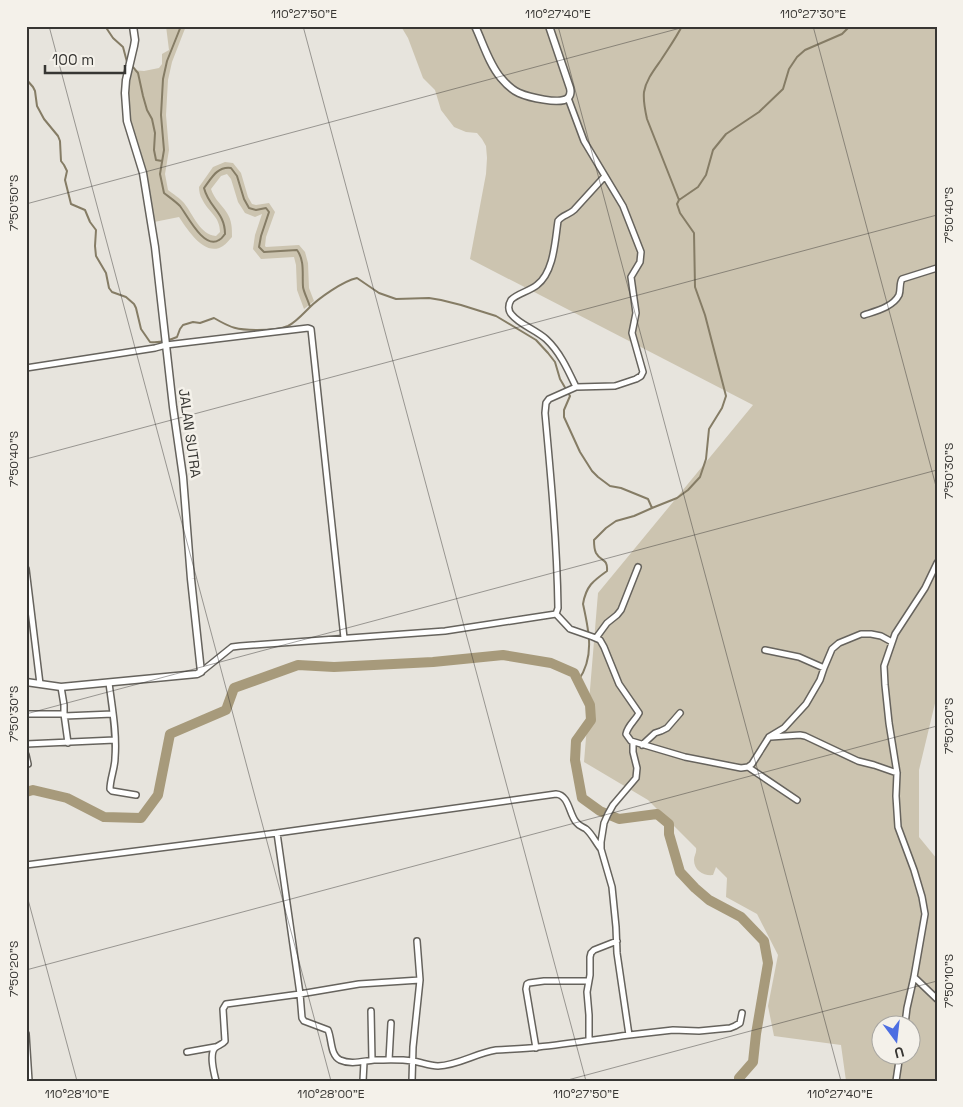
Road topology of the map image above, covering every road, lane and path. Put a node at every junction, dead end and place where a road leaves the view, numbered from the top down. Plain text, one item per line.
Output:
1 (133, 26) edge
2 (475, 26) edge
3 (549, 26) edge
4 (568, 98) junction
5 (605, 176) junction
6 (937, 268) edge
7 (864, 315) dead end
8 (166, 342) junction
9 (26, 368) edge
10 (571, 390) junction
11 (937, 563) edge
12 (638, 566) dead end
13 (26, 568) edge
14 (556, 614) junction
15 (344, 638) junction
16 (595, 638) junction
17 (892, 642) junction
18 (765, 650) dead end
19 (824, 668) junction
20 (201, 672) junction
21 (26, 682) edge
22 (108, 683) junction
23 (40, 684) junction
24 (61, 687) junction
25 (680, 713) dead end
26 (26, 714) edge
27 (113, 714) junction
28 (64, 715) junction
29 (769, 738) junction
30 (115, 740) junction
31 (68, 742) junction
32 (633, 742) junction
33 (26, 744) edge
34 (642, 745) junction
35 (26, 754) edge
36 (28, 764) dead end
37 (748, 767) junction
38 (897, 773) junction
39 (136, 795) dead end
40 (797, 800) dead end
41 (277, 834) junction
42 (600, 849) junction
43 (26, 865) edge
44 (416, 941) dead end
45 (616, 941) junction
46 (914, 977) junction
47 (420, 980) junction
48 (588, 981) junction
49 (300, 994) junction
50 (937, 999) edge
51 (371, 1011) dead end
52 (742, 1013) dead end
53 (906, 1014) edge
54 (391, 1023) dead end
55 (26, 1034) edge
56 (629, 1035) junction
57 (589, 1040) junction
58 (216, 1047) junction
59 (536, 1048) junction
60 (187, 1052) dead end
61 (372, 1060) junction
62 (389, 1060) junction
63 (412, 1061) junction
64 (364, 1062) junction
65 (899, 1064) edge
66 (28, 1081) edge
67 (216, 1081) edge
68 (363, 1081) edge
69 (412, 1081) edge
70 (896, 1081) edge

1 - 8 street, JALAN SUTRA
2 - 4 street
3 - 4 street
4 - 5 street
5 - 10 street
5 - 10 street
6 - 7 street
8 - 9 street
8 - 15 street
8 - 20 street, JALAN SUTRA
10 - 14 street
11 - 17 street
12 - 16 street
13 - 23 street
14 - 15 street
14 - 16 street
15 - 20 street
16 - 32 street
17 - 19 street
17 - 38 street
18 - 19 street
19 - 29 street
20 - 22 street
21 - 23 street
22 - 24 street
22 - 27 street
23 - 24 street
24 - 28 street
25 - 34 street
26 - 28 street
27 - 28 street
27 - 30 street
28 - 31 street
29 - 37 street
29 - 38 street
30 - 31 street
30 - 39 street
31 - 33 street
32 - 34 street
32 - 42 street
34 - 37 street
35 - 36 street
37 - 40 street
38 - 46 street
41 - 42 street
41 - 43 street
41 - 49 street
42 - 45 street
44 - 47 street
45 - 48 street
45 - 56 street
46 - 50 street
46 - 53 street
47 - 49 street
47 - 63 street
48 - 57 street
48 - 59 street
49 - 58 street
49 - 64 street
51 - 61 street
52 - 56 street
54 - 62 street
55 - 66 street
56 - 57 street
57 - 59 street
58 - 60 street
58 - 67 street
59 - 63 street
61 - 62 street
61 - 64 street
62 - 63 street
63 - 69 street
64 - 68 street
65 - 70 street

